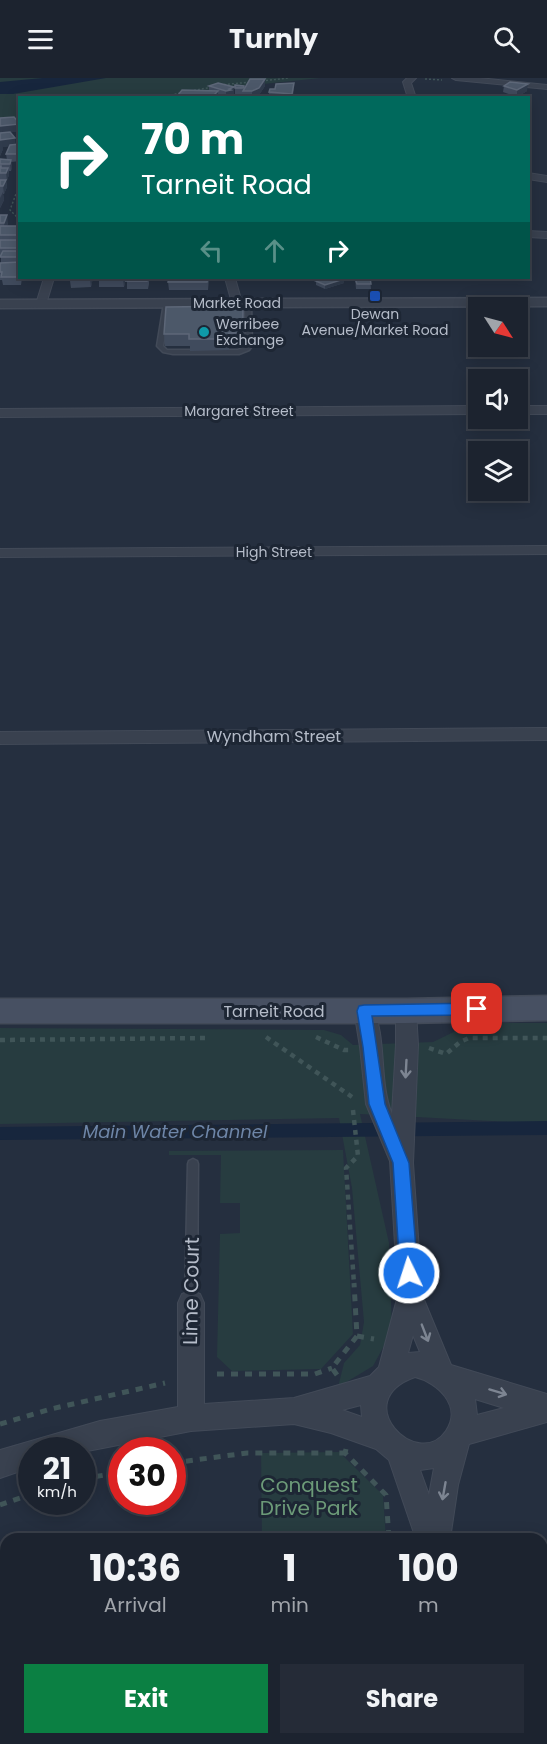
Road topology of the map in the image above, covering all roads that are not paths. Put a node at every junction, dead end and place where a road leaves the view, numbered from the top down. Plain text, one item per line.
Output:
1 (411, 78) edge
2 (456, 78) edge
3 (547, 87) edge
4 (412, 96) edge
5 (530, 176) edge
6 (547, 179) edge
7 (530, 234) edge
8 (547, 235) edge
9 (49, 279) edge
10 (231, 279) edge
11 (547, 302) edge
12 (167, 303) junction
13 (243, 303) junction
14 (0, 304) edge
15 (41, 304) junction
16 (468, 410) edge
17 (528, 410) edge
18 (547, 410) edge
19 (0, 413) edge
20 (547, 550) edge
21 (0, 553) edge
22 (547, 734) edge
23 (0, 738) edge
24 (547, 1008) edge
25 (0, 1011) edge
26 (364, 1011) junction
27 (406, 1011) junction
28 (401, 1163) junction
29 (193, 1164) dead end
30 (410, 1295) junction
31 (191, 1303) joint
32 (444, 1374) junction
33 (384, 1379) junction
34 (547, 1408) edge
35 (294, 1411) junction
36 (191, 1418) junction
37 (89, 1437) edge
38 (457, 1438) junction
39 (392, 1445) junction
40 (18, 1458) edge
41 (0, 1464) edge
42 (427, 1533) edge
43 (437, 1533) edge

1 - 4 street
2 - 3 street
5 - 6 street
7 - 8 street
9 - 15 street
10 - 13 street
11 - 13 street, Market Road
12 - 13 street, Market Road
12 - 13 lane
12 - 15 street, Market Road
14 - 15 street, Market Road
16 - 19 street, Margaret Street
17 - 18 street
20 - 21 street, High Street
22 - 23 street, Wyndham Street
24 - 27 main road, Tarneit Road
25 - 26 main road, Tarneit Road
26 - 27 main road, Tarneit Road
26 - 28 street
27 -> 28 street
28 - 30 street
29 - 31 lane, Lime Court
30 -> 32 street
30 - 33 street
31 - 36 street, Lime Court
32 - 33 street
32 -> 34 street
32 - 38 street
33 - 35 street
33 - 39 street
34 - 38 street
35 - 36 street
35 - 39 street
36 - 37 street
38 - 39 street
38 -> 43 street
39 - 42 street
40 - 41 street

